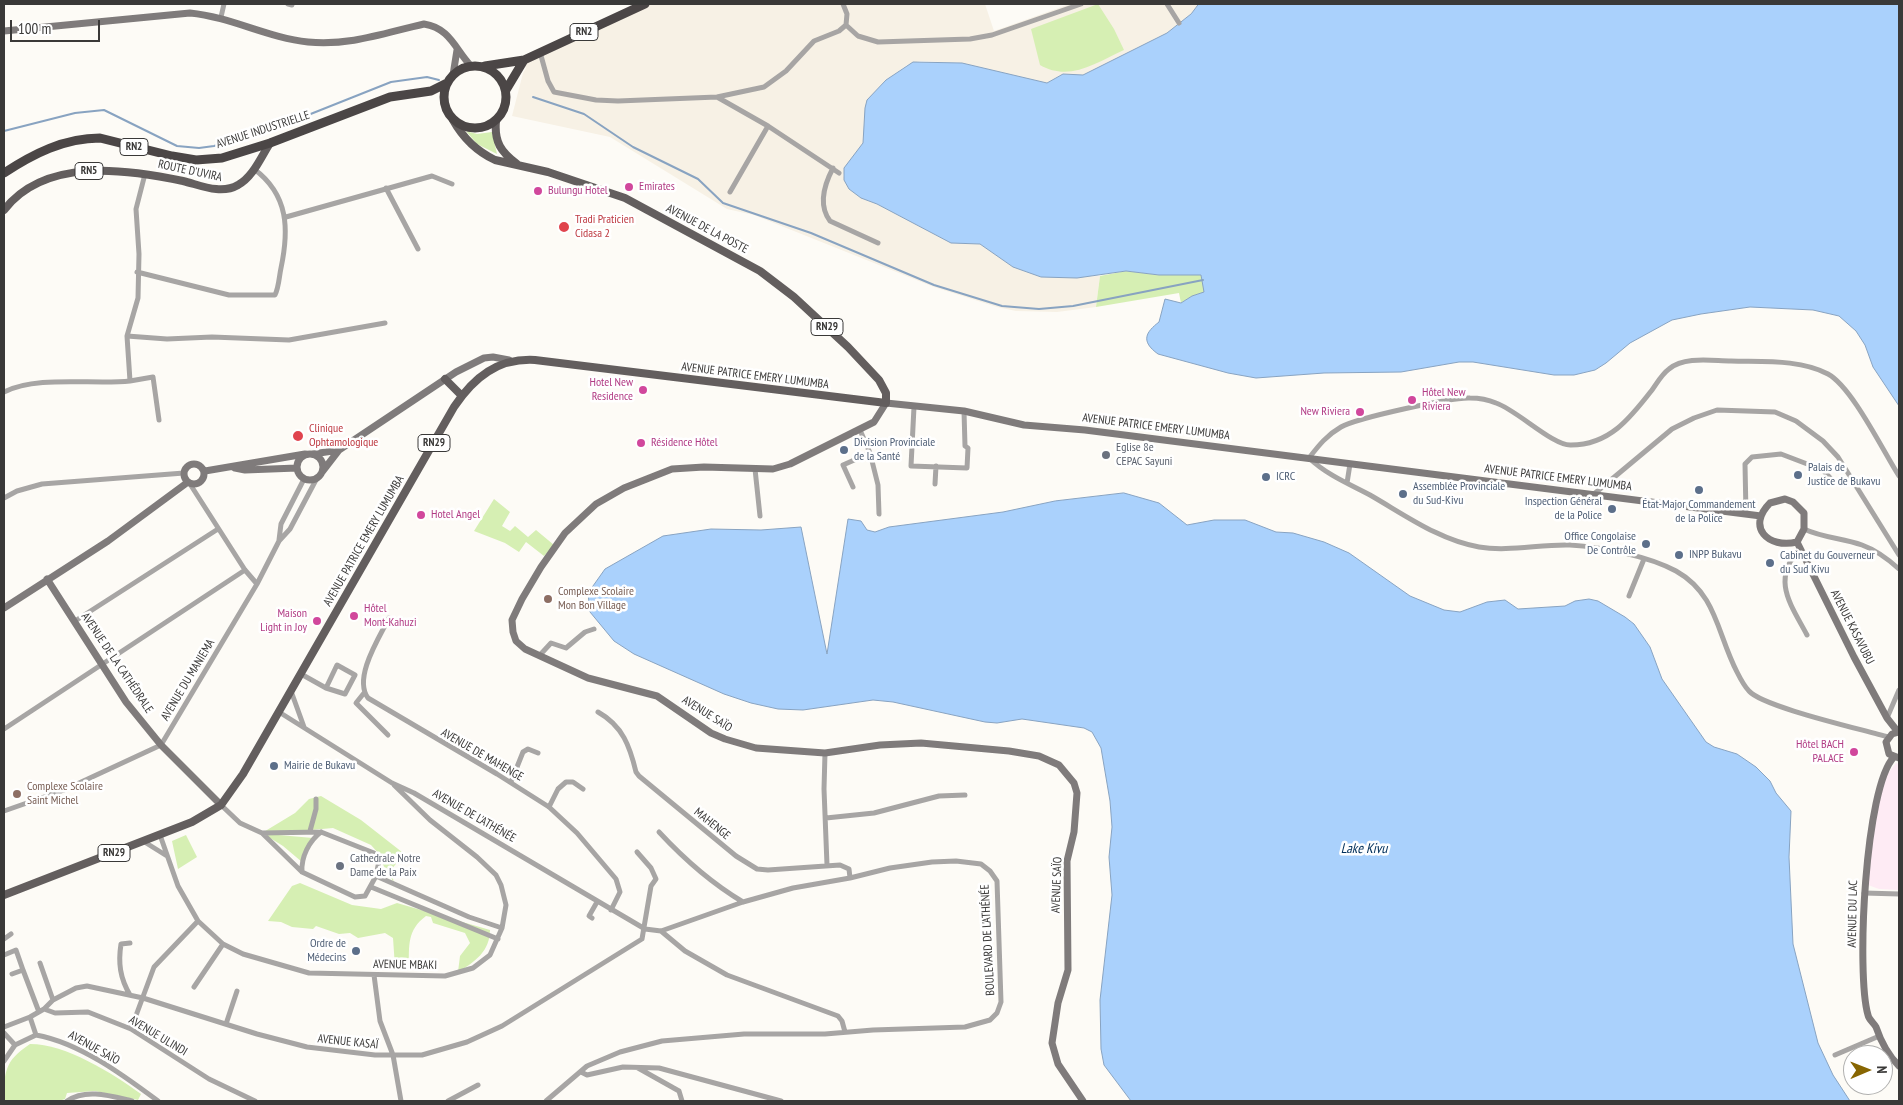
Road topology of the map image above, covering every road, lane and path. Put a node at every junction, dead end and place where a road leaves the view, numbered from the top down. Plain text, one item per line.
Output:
1 (224, 4) edge
2 (644, 4) edge
3 (843, 4) edge
4 (1081, 4) edge
5 (1167, 4) edge
6 (221, 17) junction
7 (846, 24) junction
8 (1179, 24) dead end
9 (4, 31) edge
10 (457, 50) junction
11 (540, 52) junction
12 (524, 60) junction
13 (475, 66) junction
14 (450, 79) junction
15 (506, 90) junction
16 (414, 94) junction
17 (717, 97) junction
18 (445, 104) junction
19 (453, 120) junction
20 (496, 121) junction
21 (768, 126) junction
22 (270, 143) junction
23 (518, 166) junction
24 (833, 168) junction
25 (254, 169) junction
26 (4, 173) edge
27 (839, 173) dead end
28 (145, 174) junction
29 (452, 184) dead end
30 (386, 188) junction
31 (730, 192) dead end
32 (4, 210) edge
33 (286, 217) junction
34 (878, 243) dead end
35 (418, 249) dead end
36 (137, 272) junction
37 (384, 323) dead end
38 (126, 336) junction
39 (509, 360) junction
40 (444, 379) junction
41 (130, 381) junction
42 (4, 392) edge
43 (462, 396) junction
44 (886, 403) junction
45 (914, 408) junction
46 (964, 411) junction
47 (159, 420) dead end
48 (860, 430) junction
49 (339, 450) junction
50 (870, 453) junction
51 (309, 454) junction
52 (1309, 458) junction
53 (1350, 464) junction
54 (936, 466) junction
55 (235, 468) junction
56 (296, 468) junction
57 (755, 469) junction
58 (204, 472) junction
59 (184, 473) junction
60 (320, 475) junction
61 (1899, 476) edge
62 (304, 479) junction
63 (1831, 479) dead end
64 (189, 483) junction
65 (1347, 483) junction
66 (935, 484) dead end
67 (853, 487) dead end
68 (1594, 494) junction
69 (4, 498) edge
70 (879, 514) dead end
71 (1746, 514) junction
72 (760, 516) dead end
73 (1761, 516) junction
74 (218, 529) junction
75 (1804, 529) junction
76 (279, 541) junction
77 (1799, 545) junction
78 (1899, 555) edge
79 (1644, 558) junction
80 (1899, 569) edge
81 (245, 570) junction
82 (48, 579) junction
83 (257, 584) junction
84 (1629, 596) dead end
85 (4, 608) edge
86 (389, 618) dead end
87 (75, 621) junction
88 (594, 629) dead end
89 (1808, 635) dead end
90 (539, 656) junction
91 (103, 665) junction
92 (301, 674) junction
93 (326, 688) junction
94 (1899, 690) edge
95 (291, 691) junction
96 (364, 694) junction
97 (279, 712) junction
98 (598, 712) dead end
99 (1888, 720) junction
100 (304, 727) junction
101 (4, 729) edge
102 (1894, 734) edge
103 (388, 735) dead end
104 (161, 745) junction
105 (538, 753) dead end
106 (825, 753) junction
107 (1896, 758) edge
108 (511, 782) junction
109 (392, 783) junction
110 (583, 789) dead end
111 (965, 795) dead end
112 (316, 799) dead end
113 (221, 805) junction
114 (549, 807) junction
115 (4, 811) edge
116 (826, 818) junction
117 (310, 831) junction
118 (321, 832) junction
119 (659, 832) dead end
120 (262, 833) junction
121 (160, 835) junction
122 (143, 841) junction
123 (637, 852) dead end
124 (167, 857) junction
125 (827, 865) junction
126 (302, 872) junction
127 (376, 876) junction
128 (850, 878) junction
129 (371, 887) junction
130 (1864, 894) junction
131 (1899, 894) edge
132 (4, 895) edge
133 (432, 902) junction
134 (597, 902) junction
135 (743, 902) junction
136 (429, 909) junction
137 (611, 910) junction
138 (469, 917) junction
139 (592, 918) dead end
140 (198, 921) junction
141 (466, 926) junction
142 (502, 928) junction
143 (645, 929) junction
144 (661, 932) junction
145 (11, 934) dead end
146 (4, 939) edge
147 (498, 939) junction
148 (130, 943) dead end
149 (223, 944) junction
150 (4, 955) edge
151 (40, 964) dead end
152 (23, 970) junction
153 (12, 974) dead end
154 (374, 975) junction
155 (194, 987) dead end
156 (237, 991) dead end
157 (130, 994) junction
158 (143, 998) junction
159 (53, 1000) junction
160 (41, 1011) junction
161 (30, 1018) junction
162 (226, 1024) junction
163 (4, 1027) edge
164 (131, 1029) junction
165 (845, 1032) junction
166 (4, 1033) edge
167 (36, 1035) junction
168 (1877, 1037) junction
169 (15, 1045) junction
170 (393, 1055) junction
171 (1835, 1055) dead end
172 (4, 1061) edge
173 (1899, 1066) edge
174 (637, 1068) junction
175 (581, 1072) junction
176 (478, 1085) dead end
177 (154, 1100) edge
178 (67, 1101) edge
179 (132, 1101) edge
180 (255, 1101) edge
181 (400, 1101) edge
182 (448, 1101) edge
183 (546, 1101) edge
184 (682, 1101) edge
185 (781, 1101) edge
186 (1083, 1101) edge

1 - 6 street
2 - 11 highway, RN2
3 - 7 street
4 - 7 street
5 - 8 street
6 - 9 street
6 - 10 street
7 - 17 street
10 - 13 street
10 - 14 street
11 - 12 highway, RN2
11 - 17 street
12 - 13 highway, RN2
12 - 15 highway
13 - 14 highway
13 - 15 highway
14 - 16 highway, AVENUE INDUSTRIELLE / RN2
14 - 18 highway
15 - 20 highway
16 - 18 highway, AVENUE INDUSTRIELLE / RN2
16 - 22 highway, AVENUE INDUSTRIELLE / RN2
17 - 21 street
18 - 19 highway
19 - 20 highway
19 - 23 main road, RN29
20 - 23 main road, AVENUE DE LA POSTE / RN29
21 - 24 street
21 - 31 street
22 - 25 main road, ROUTE D'UVIRA / RN5
22 - 26 highway, AVENUE INDUSTRIELLE / RN2
23 - 44 main road, AVENUE DE LA POSTE / RN29
24 - 27 street
24 - 34 street
25 - 28 main road, ROUTE D'UVIRA / RN5
25 - 33 street
28 - 32 main road, ROUTE D'UVIRA / RN5
28 - 36 street
29 - 30 street
30 - 33 street
30 - 35 street
33 - 36 street
36 - 38 street
37 - 38 street
38 - 41 street
39 - 40 street
39 - 43 main road, AVENUE PATRICE EMERY LUMUMBA / RN29
39 - 44 main road, AVENUE PATRICE EMERY LUMUMBA
40 - 43 main road
40 - 49 street
41 - 42 street
41 - 47 street
43 - 92 main road, AVENUE PATRICE EMERY LUMUMBA / RN29
44 - 45 street, AVENUE PATRICE EMERY LUMUMBA
44 - 48 street, AVENUE SAÏO
45 - 46 street, AVENUE PATRICE EMERY LUMUMBA
45 - 54 street
46 - 52 street, AVENUE PATRICE EMERY LUMUMBA
46 - 54 street
48 - 50 street
48 - 57 street, AVENUE SAÏO
49 - 51 street
49 - 60 street
50 - 67 street
50 - 70 street
51 - 55 street
51 - 56 street
51 - 60 street
52 - 53 street, AVENUE PATRICE EMERY LUMUMBA
52 - 61 street
52 - 65 street
53 - 65 street
53 - 68 street, AVENUE PATRICE EMERY LUMUMBA
54 - 66 street
55 - 56 street
55 - 58 street
56 - 62 street
57 - 72 street
57 - 90 street, AVENUE SAÏO
58 - 59 street
58 - 64 street
59 - 64 street
59 - 69 street
60 - 62 street
60 - 76 street, AVENUE DU MANIEMA
62 - 76 street
63 - 71 street
64 - 74 street
64 - 82 street
65 - 79 street
68 - 71 street, AVENUE PATRICE EMERY LUMUMBA
68 - 78 street
71 - 73 street, AVENUE PATRICE EMERY LUMUMBA
73 - 75 street
73 - 77 street
74 - 81 street
74 - 87 street
75 - 77 street
75 - 80 street
76 - 83 street, AVENUE DU MANIEMA
77 - 89 street
77 - 99 street, AVENUE KASAVUBU
79 - 84 street
79 - 102 street
81 - 83 street
81 - 91 street
82 - 85 street
82 - 87 street, AVENUE DE LA CATHÉDRALE
83 - 104 street, AVENUE DU MANIEMA
86 - 96 street
87 - 91 street, AVENUE DE LA CATHÉDRALE
88 - 90 street
90 - 106 street, AVENUE SAÏO
91 - 101 street
91 - 104 street, AVENUE DE LA CATHÉDRALE
92 - 93 street
92 - 95 main road, AVENUE PATRICE EMERY LUMUMBA / RN29
93 - 93 street
94 - 99 street
95 - 97 main road, AVENUE PATRICE EMERY LUMUMBA / RN29
95 - 100 street
96 - 103 street
96 - 108 street, AVENUE DE MAHENGE
97 - 100 street, AVENUE DE L'ATHÉNÉE
97 - 113 main road, AVENUE PATRICE EMERY LUMUMBA / RN29
98 - 125 street, MAHENGE
99 - 102 street, AVENUE KASAVUBU
100 - 109 street, AVENUE DE L'ATHÉNÉE
102 - 107 street, AVENUE KASAVUBU
104 - 113 street, AVENUE DE LA CATHÉDRALE
104 - 115 street
105 - 108 street
106 - 116 street
106 - 186 street, AVENUE SAÏO
107 - 130 street, AVENUE DU LAC
108 - 114 street, AVENUE DE MAHENGE
109 - 134 street, AVENUE DE L'ATHÉNÉE
109 - 142 street, AVENUE MBAKI
110 - 114 street
111 - 116 street
112 - 117 street
113 - 120 street, AVENUE DE LA CATHÉDRALE
113 - 121 main road, AVENUE PATRICE EMERY LUMUMBA / RN29
114 - 137 street, AVENUE DE MAHENGE
116 - 125 street
117 - 118 street, AVENUE DE LA CATHÉDRALE
117 - 120 street, AVENUE DE LA CATHÉDRALE
118 - 126 street
118 - 127 street, AVENUE DE LA CATHÉDRALE
119 - 135 street
120 - 126 street, AVENUE DE LA CATHÉDRALE
121 - 122 main road, AVENUE PATRICE EMERY LUMUMBA / RN29
121 - 124 street, AVENUE MBAKI
122 - 124 street
122 - 132 main road, AVENUE PATRICE EMERY LUMUMBA / RN29
123 - 143 street
124 - 140 street, AVENUE MBAKI
125 - 128 street, MAHENGE
126 - 129 street, AVENUE DE LA CATHÉDRALE
127 - 129 street
127 - 133 street
128 - 135 street, BOULEVARD DE L'ATHÉNÉE
128 - 165 street, BOULEVARD DE L'ATHÉNÉE
129 - 136 street
130 - 131 street
130 - 168 street, AVENUE DU LAC
133 - 136 street
133 - 138 street
134 - 137 street, AVENUE DE L'ATHÉNÉE
134 - 139 street
135 - 144 street, BOULEVARD DE L'ATHÉNÉE
136 - 141 street
137 - 143 street, AVENUE DE L'ATHÉNÉE
138 - 141 street
138 - 142 street
140 - 149 street, AVENUE MBAKI
140 - 158 street
141 - 147 street
142 - 147 street, AVENUE MBAKI
143 - 144 street, AVENUE DE L'ATHÉNÉE
143 - 170 street, AVENUE KASAÏ
144 - 165 street
145 - 146 street
147 - 154 street, AVENUE MBAKI
148 - 157 street
149 - 154 street, AVENUE MBAKI
149 - 155 street
150 - 152 street
151 - 159 street
152 - 153 street
152 - 160 street
154 - 170 street
156 - 162 street
157 - 158 street, AVENUE KASAÏ
157 - 159 street, AVENUE KASAÏ
158 - 162 street, AVENUE KASAÏ
158 - 164 street
159 - 160 street, AVENUE KASAÏ
160 - 161 street, AVENUE KASAÏ
160 - 164 street, AVENUE ULINDI
161 - 163 street, AVENUE KASAÏ
161 - 167 street
162 - 170 street, AVENUE KASAÏ
164 - 180 street, AVENUE ULINDI
165 - 175 street, BOULEVARD DE L'ATHÉNÉE
166 - 169 street
167 - 169 street
167 - 177 street, AVENUE SAÏO
168 - 171 street
168 - 173 street, AVENUE DU LAC
169 - 172 street
170 - 181 street
174 - 175 street
174 - 184 street
174 - 185 street
175 - 183 street
176 - 182 street
178 - 179 street

